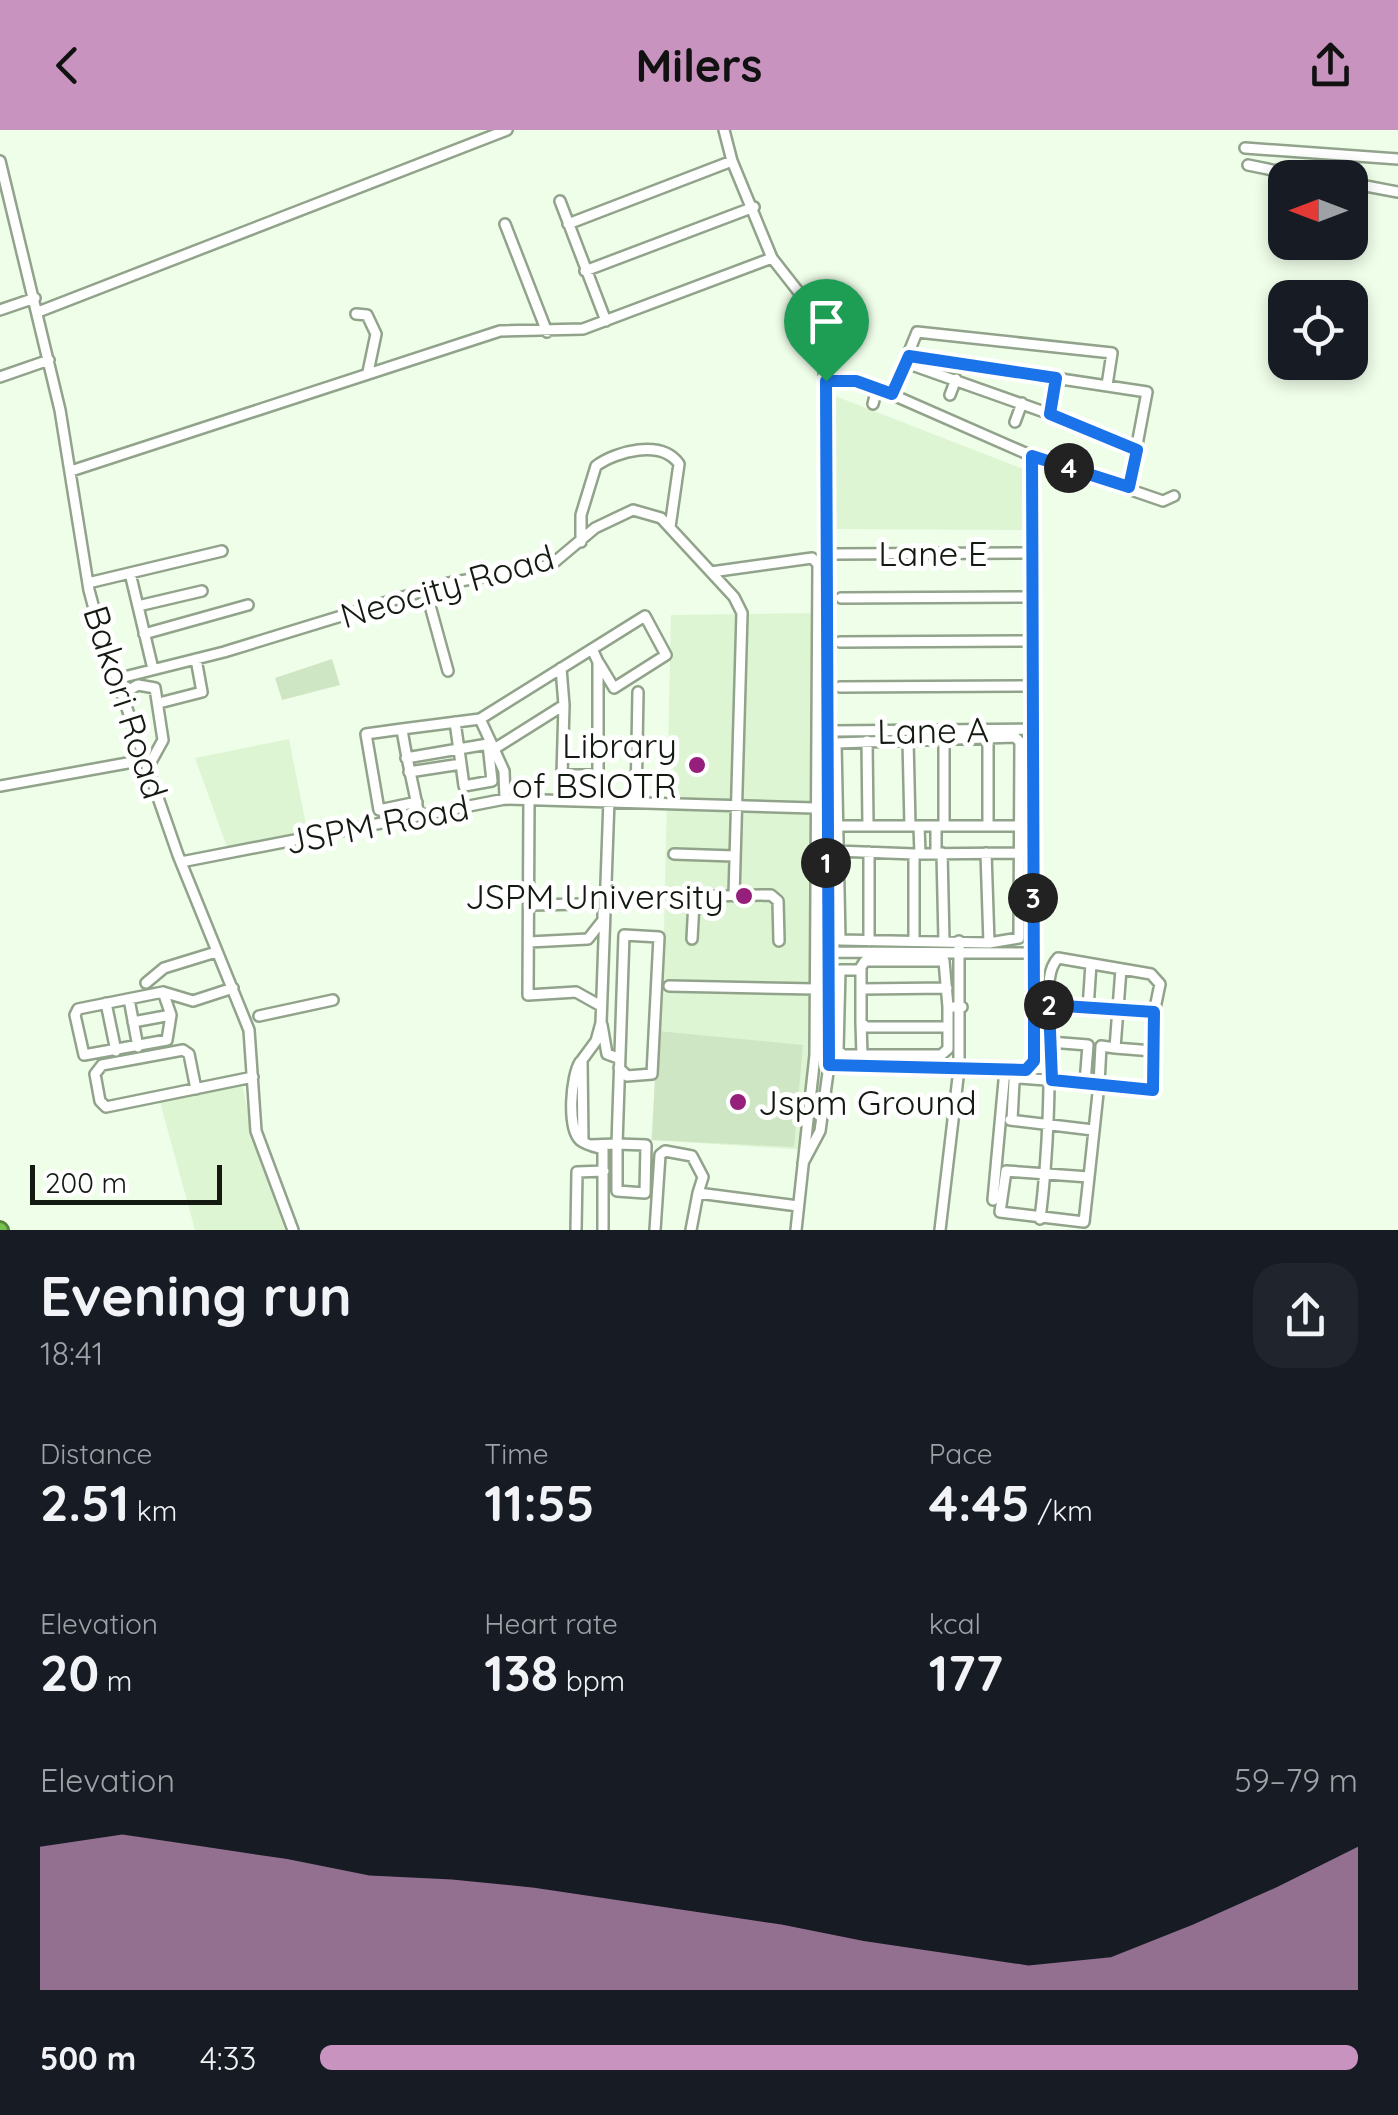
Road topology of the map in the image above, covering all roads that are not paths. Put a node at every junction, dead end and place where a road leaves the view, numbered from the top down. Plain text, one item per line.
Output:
1 (507, 130) edge
2 (724, 130) edge
3 (1244, 148) dead end
4 (1398, 159) edge
5 (0, 161) edge
6 (732, 161) junction
7 (1248, 165) dead end
8 (1268, 169) edge
9 (1368, 186) edge
10 (1398, 189) edge
11 (560, 201) dead end
12 (754, 207) junction
13 (505, 224) dead end
14 (568, 224) junction
15 (772, 258) junction
16 (586, 272) junction
17 (34, 296) junction
18 (0, 307) edge
19 (38, 312) junction
20 (356, 314) dead end
21 (606, 322) junction
22 (547, 332) junction
23 (907, 359) junction
24 (50, 360) junction
25 (368, 372) junction
26 (0, 377) edge
27 (1056, 378) junction
28 (956, 379) junction
29 (826, 381) junction
30 (1107, 386) junction
31 (877, 388) junction
32 (892, 394) junction
33 (950, 395) dead end
34 (1022, 403) junction
35 (873, 404) dead end
36 (1050, 414) junction
37 (1016, 422) dead end
38 (1137, 450) junction
39 (1032, 456) junction
40 (71, 471) junction
41 (1129, 487) junction
42 (1174, 496) dead end
43 (670, 527) junction
44 (580, 542) junction
45 (222, 551) dead end
46 (1030, 553) junction
47 (837, 554) dead end
48 (711, 572) junction
49 (130, 573) junction
50 (88, 583) junction
51 (202, 590) dead end
52 (426, 591) junction
53 (1030, 597) junction
54 (841, 598) dead end
55 (248, 605) dead end
56 (138, 606) junction
57 (144, 634) junction
58 (1029, 641) junction
59 (840, 642) dead end
60 (592, 649) junction
61 (196, 659) junction
62 (598, 662) junction
63 (561, 668) junction
64 (153, 669) junction
65 (448, 671) dead end
66 (116, 679) junction
67 (840, 686) dead end
68 (1030, 686) junction
69 (638, 692) dead end
70 (122, 694) junction
71 (159, 703) junction
72 (564, 705) junction
73 (480, 719) junction
74 (456, 722) junction
75 (1031, 728) junction
76 (402, 729) junction
77 (834, 731) dead end
78 (988, 738) junction
79 (908, 740) junction
80 (944, 740) junction
81 (867, 741) junction
82 (491, 745) junction
83 (459, 748) junction
84 (406, 758) junction
85 (146, 764) junction
86 (461, 764) junction
87 (409, 772) junction
88 (0, 786) edge
89 (529, 798) junction
90 (505, 799) junction
91 (609, 800) junction
92 (636, 801) junction
93 (417, 802) junction
94 (735, 806) junction
95 (814, 808) junction
96 (419, 816) junction
97 (836, 826) junction
98 (863, 826) junction
99 (914, 826) junction
100 (940, 826) junction
101 (993, 826) junction
102 (1020, 826) junction
103 (1032, 826) junction
104 (833, 843) junction
105 (603, 844) dead end
106 (864, 852) junction
107 (991, 852) junction
108 (939, 853) junction
109 (1020, 853) junction
110 (674, 854) dead end
111 (917, 854) junction
112 (734, 856) junction
113 (181, 862) junction
114 (734, 896) junction
115 (531, 904) junction
116 (582, 904) dead end
117 (692, 938) dead end
118 (778, 941) dead end
119 (869, 941) junction
120 (914, 941) junction
121 (944, 941) junction
122 (528, 942) junction
123 (988, 943) junction
124 (891, 946) junction
125 (959, 946) junction
126 (216, 952) junction
127 (826, 952) junction
128 (1034, 953) junction
129 (1091, 964) junction
130 (861, 968) junction
131 (1120, 969) junction
132 (146, 984) dead end
133 (670, 986) dead end
134 (233, 988) junction
135 (947, 988) junction
136 (814, 989) junction
137 (861, 989) junction
138 (163, 992) junction
139 (129, 999) junction
140 (333, 1000) dead end
141 (106, 1003) junction
142 (1049, 1005) junction
143 (601, 1006) junction
144 (1034, 1006) junction
145 (948, 1007) junction
146 (962, 1007) junction
147 (1088, 1008) junction
148 (1118, 1010) junction
149 (1154, 1012) junction
150 (172, 1016) junction
151 (259, 1016) dead end
152 (133, 1022) junction
153 (861, 1022) junction
154 (602, 1023) junction
155 (948, 1026) junction
156 (1050, 1042) junction
157 (1088, 1045) junction
158 (1101, 1046) junction
159 (138, 1047) junction
160 (1115, 1048) junction
161 (116, 1051) junction
162 (1153, 1051) junction
163 (862, 1055) junction
164 (619, 1063) junction
165 (829, 1065) junction
166 (960, 1069) junction
167 (1005, 1070) junction
168 (253, 1077) junction
169 (1052, 1080) junction
170 (1085, 1083) junction
171 (1099, 1084) junction
172 (196, 1088) junction
173 (1007, 1120) junction
174 (1051, 1125) junction
175 (1092, 1130) junction
176 (587, 1144) junction
177 (617, 1144) junction
178 (803, 1163) junction
179 (604, 1171) junction
180 (1046, 1174) junction
181 (1089, 1177) junction
182 (698, 1192) junction
183 (993, 1200) dead end
184 (798, 1206) junction
185 (1040, 1220) junction
186 (293, 1230) edge
187 (576, 1230) edge
188 (603, 1230) edge
189 (655, 1230) edge
190 (691, 1230) edge
191 (796, 1230) edge
192 (940, 1230) edge

1 - 19 street
2 - 6 street
3 - 4 street
5 - 17 street, Bakori Road
6 - 12 street
6 - 14 street
7 - 8 street
9 - 10 street
11 - 14 street
12 - 15 street
12 - 16 street
13 - 22 street
14 - 16 street
15 - 21 street
15 - 29 street
16 - 21 street
17 - 18 street
17 - 19 street, Bakori Road
19 - 24 street, Bakori Road
20 - 25 street
21 - 22 street
22 - 25 street
23 - 27 street
23 - 28 street
23 - 30 street
23 - 32 street
24 - 26 street
24 - 40 street, Bakori Road
25 - 40 street
27 - 30 street
27 - 36 street
28 - 33 street
28 - 34 street
29 - 31 street
29 - 104 street
30 - 38 street
31 - 32 street
31 - 35 street
32 - 39 street
34 - 36 street
34 - 37 street
36 - 38 street
38 - 41 street
39 - 41 street
39 - 46 street
40 - 50 street, Bakori Road
41 - 42 street
43 - 44 street, Neocity Road
43 - 44 street
43 - 48 street
44 - 52 street, Neocity Road
45 - 49 street
46 - 47 street, Lane E
46 - 53 street
48 - 94 street
48 - 95 street
49 - 50 street
49 - 56 street
50 - 66 street, Bakori Road
51 - 56 street
52 - 61 street, Neocity Road
52 - 65 street
53 - 54 street
53 - 58 street
55 - 57 street
56 - 57 street
57 - 64 street
58 - 59 street
58 - 68 street
60 - 62 street
60 - 62 street
60 - 63 street
61 - 64 street, Neocity Road
61 - 71 street
62 - 72 street
63 - 72 street
63 - 73 street
64 - 66 street, Neocity Road
66 - 70 street, Bakori Road
67 - 68 street
68 - 75 street
69 - 92 street
70 - 71 street
70 - 85 street, Bakori Road
71 - 85 street
72 - 82 street
73 - 74 street
73 - 82 street
74 - 76 street
74 - 83 street
75 - 77 street, Lane A
75 - 103 street
76 - 84 street
76 - 93 street
78 - 80 street
78 - 101 street
78 - 102 street
79 - 80 street
79 - 81 street
79 - 99 street
80 - 100 street
81 - 97 street
81 - 98 street
82 - 83 street
82 - 86 street
82 - 90 street
83 - 84 street
83 - 86 street
84 - 87 street
85 - 88 street
85 - 113 street, Bakori Road
86 - 87 street
87 - 93 street
89 - 90 street, JSPM Road
89 - 91 street, JSPM Road
89 - 115 street
90 - 96 street, JSPM Road
91 - 92 street, JSPM Road
91 - 143 street
92 - 94 street, JSPM Road
93 - 96 street
94 - 95 street, JSPM Road
94 - 112 street
95 - 136 street
96 - 113 street, JSPM Road
97 - 98 street
97 - 104 street
98 - 99 street
98 - 106 street
99 - 100 street
99 - 111 street
100 - 101 street
100 - 108 street
101 - 102 street
101 - 107 street
102 - 103 street
102 - 109 street
103 - 128 street
104 - 106 street
104 - 119 street
104 - 127 street
105 - 122 street
106 - 111 street
106 - 119 street
107 - 108 street
107 - 109 street
107 - 123 street
108 - 111 street
108 - 121 street
109 - 123 street
110 - 112 street
111 - 120 street
112 - 114 street
113 - 126 street, Bakori Road
114 - 117 street
114 - 118 street
115 - 116 street
115 - 122 street
119 - 124 street
120 - 121 street
120 - 124 street
121 - 125 street
122 - 143 street
123 - 125 street
124 - 125 street
124 - 127 street
125 - 128 street
125 - 146 street
126 - 132 street
126 - 134 street, Bakori Road
127 - 165 street
128 - 144 street
129 - 131 street
129 - 142 street
129 - 147 street
130 - 135 street
130 - 137 street
130 - 163 street
131 - 148 street
131 - 149 street
133 - 136 street
134 - 138 street
134 - 168 street, Bakori Road
135 - 137 street
135 - 145 street
136 - 178 street
137 - 153 street
138 - 139 street
138 - 150 street
139 - 141 street
139 - 152 street
140 - 151 street
141 - 161 street
141 - 161 street
142 - 144 street
142 - 147 street
142 - 156 street
143 - 154 street
144 - 167 street
145 - 146 street
145 - 155 street
146 - 166 street
147 - 148 street
148 - 149 street
148 - 160 street
149 - 162 street
150 - 152 street
150 - 159 street
152 - 159 street
153 - 155 street
153 - 163 street
154 - 164 street
154 - 176 street
155 - 163 street
156 - 157 street
156 - 169 street
157 - 158 street
157 - 170 street
158 - 160 street
158 - 171 street
159 - 161 street
160 - 162 street
162 - 171 street
164 - 164 street
164 - 177 street
165 - 166 street
165 - 178 street
166 - 167 street
166 - 192 street
167 - 173 street
168 - 172 street
168 - 186 street, Bakori Road
169 - 170 street
169 - 173 street
169 - 174 street
170 - 171 street
171 - 175 street
172 - 172 street
173 - 174 street
173 - 183 street
174 - 175 street
174 - 180 street
175 - 181 street
176 - 177 street
176 - 179 street
177 - 177 street
178 - 184 street
179 - 187 street
179 - 188 street
180 - 181 street
180 - 185 street
180 - 185 street
181 - 185 street
182 - 184 street
182 - 189 street
182 - 190 street
184 - 191 street

